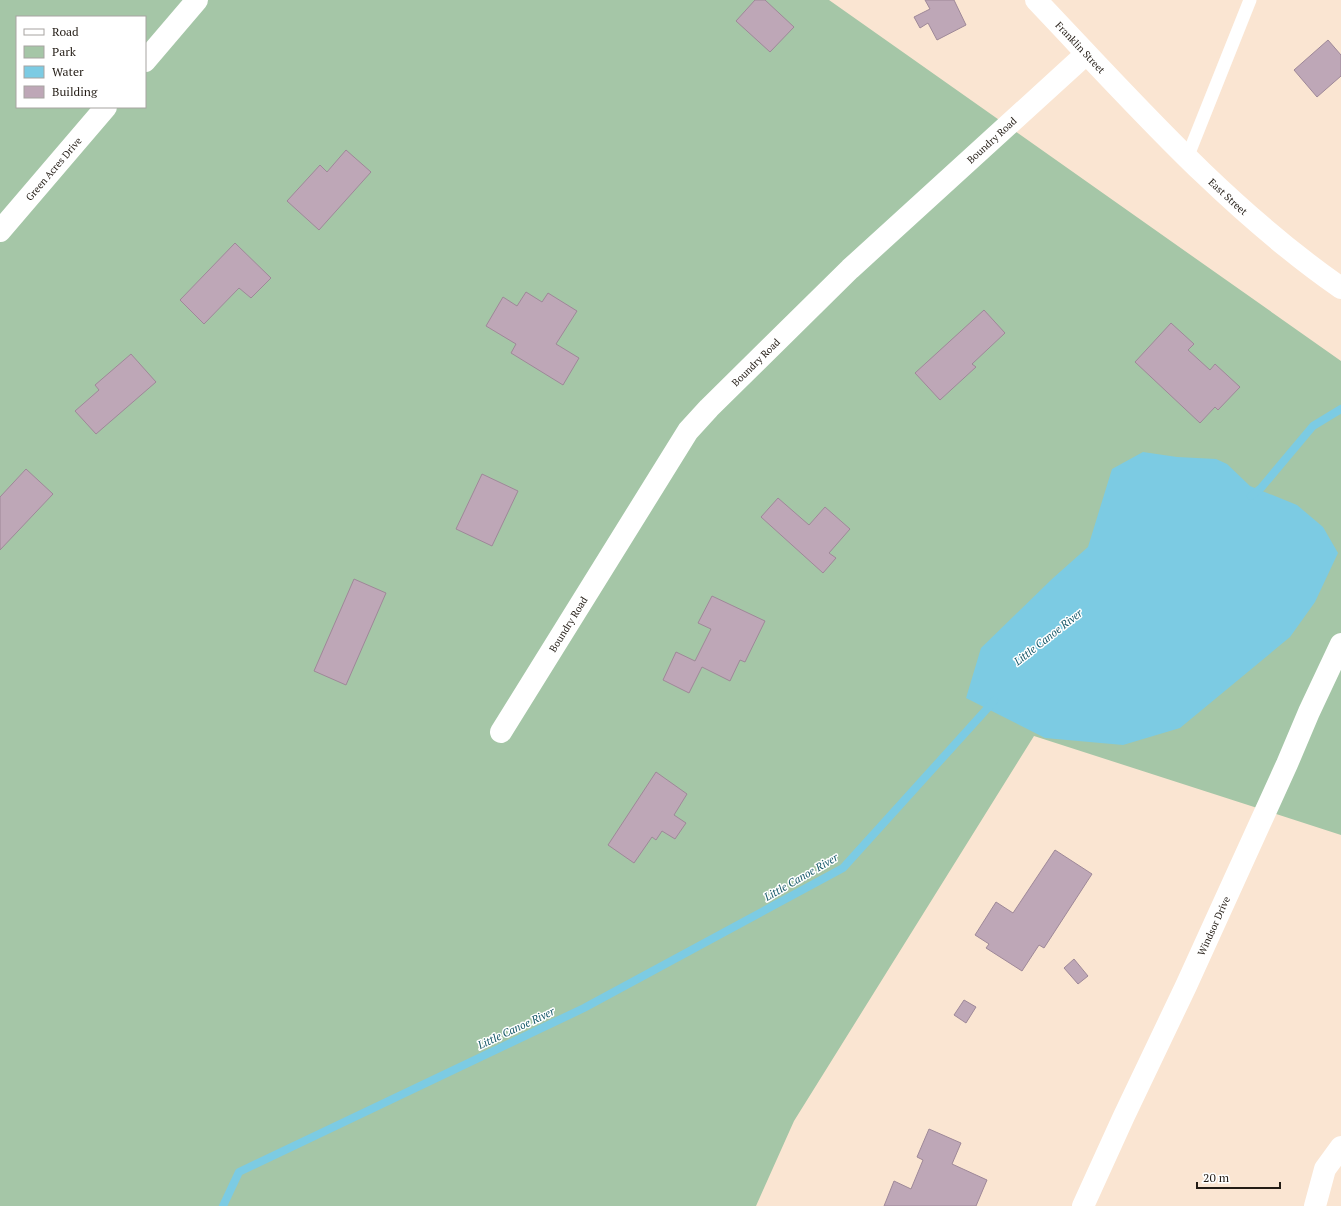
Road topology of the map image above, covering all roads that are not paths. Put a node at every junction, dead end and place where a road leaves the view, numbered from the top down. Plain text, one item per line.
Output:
1 (197, 0) edge
2 (1036, 0) edge
3 (1250, 0) edge
4 (1086, 54) junction
5 (146, 60) edge
6 (1125, 96) joint
7 (105, 108) edge
8 (1188, 158) junction
9 (0, 230) edge
10 (1341, 288) edge
11 (1341, 644) edge
12 (501, 732) dead end
13 (1341, 1147) edge
14 (1083, 1206) edge
15 (1315, 1206) edge

1 - 5 street
2 - 4 street, Franklin Street
3 - 8 lane
4 - 6 street, Franklin Street
4 - 12 street, Boundry Road
6 - 8 street, East Street
7 - 9 street, Green Acres Drive
8 - 10 street, East Street
11 - 14 street, Windsor Drive
13 - 15 street

